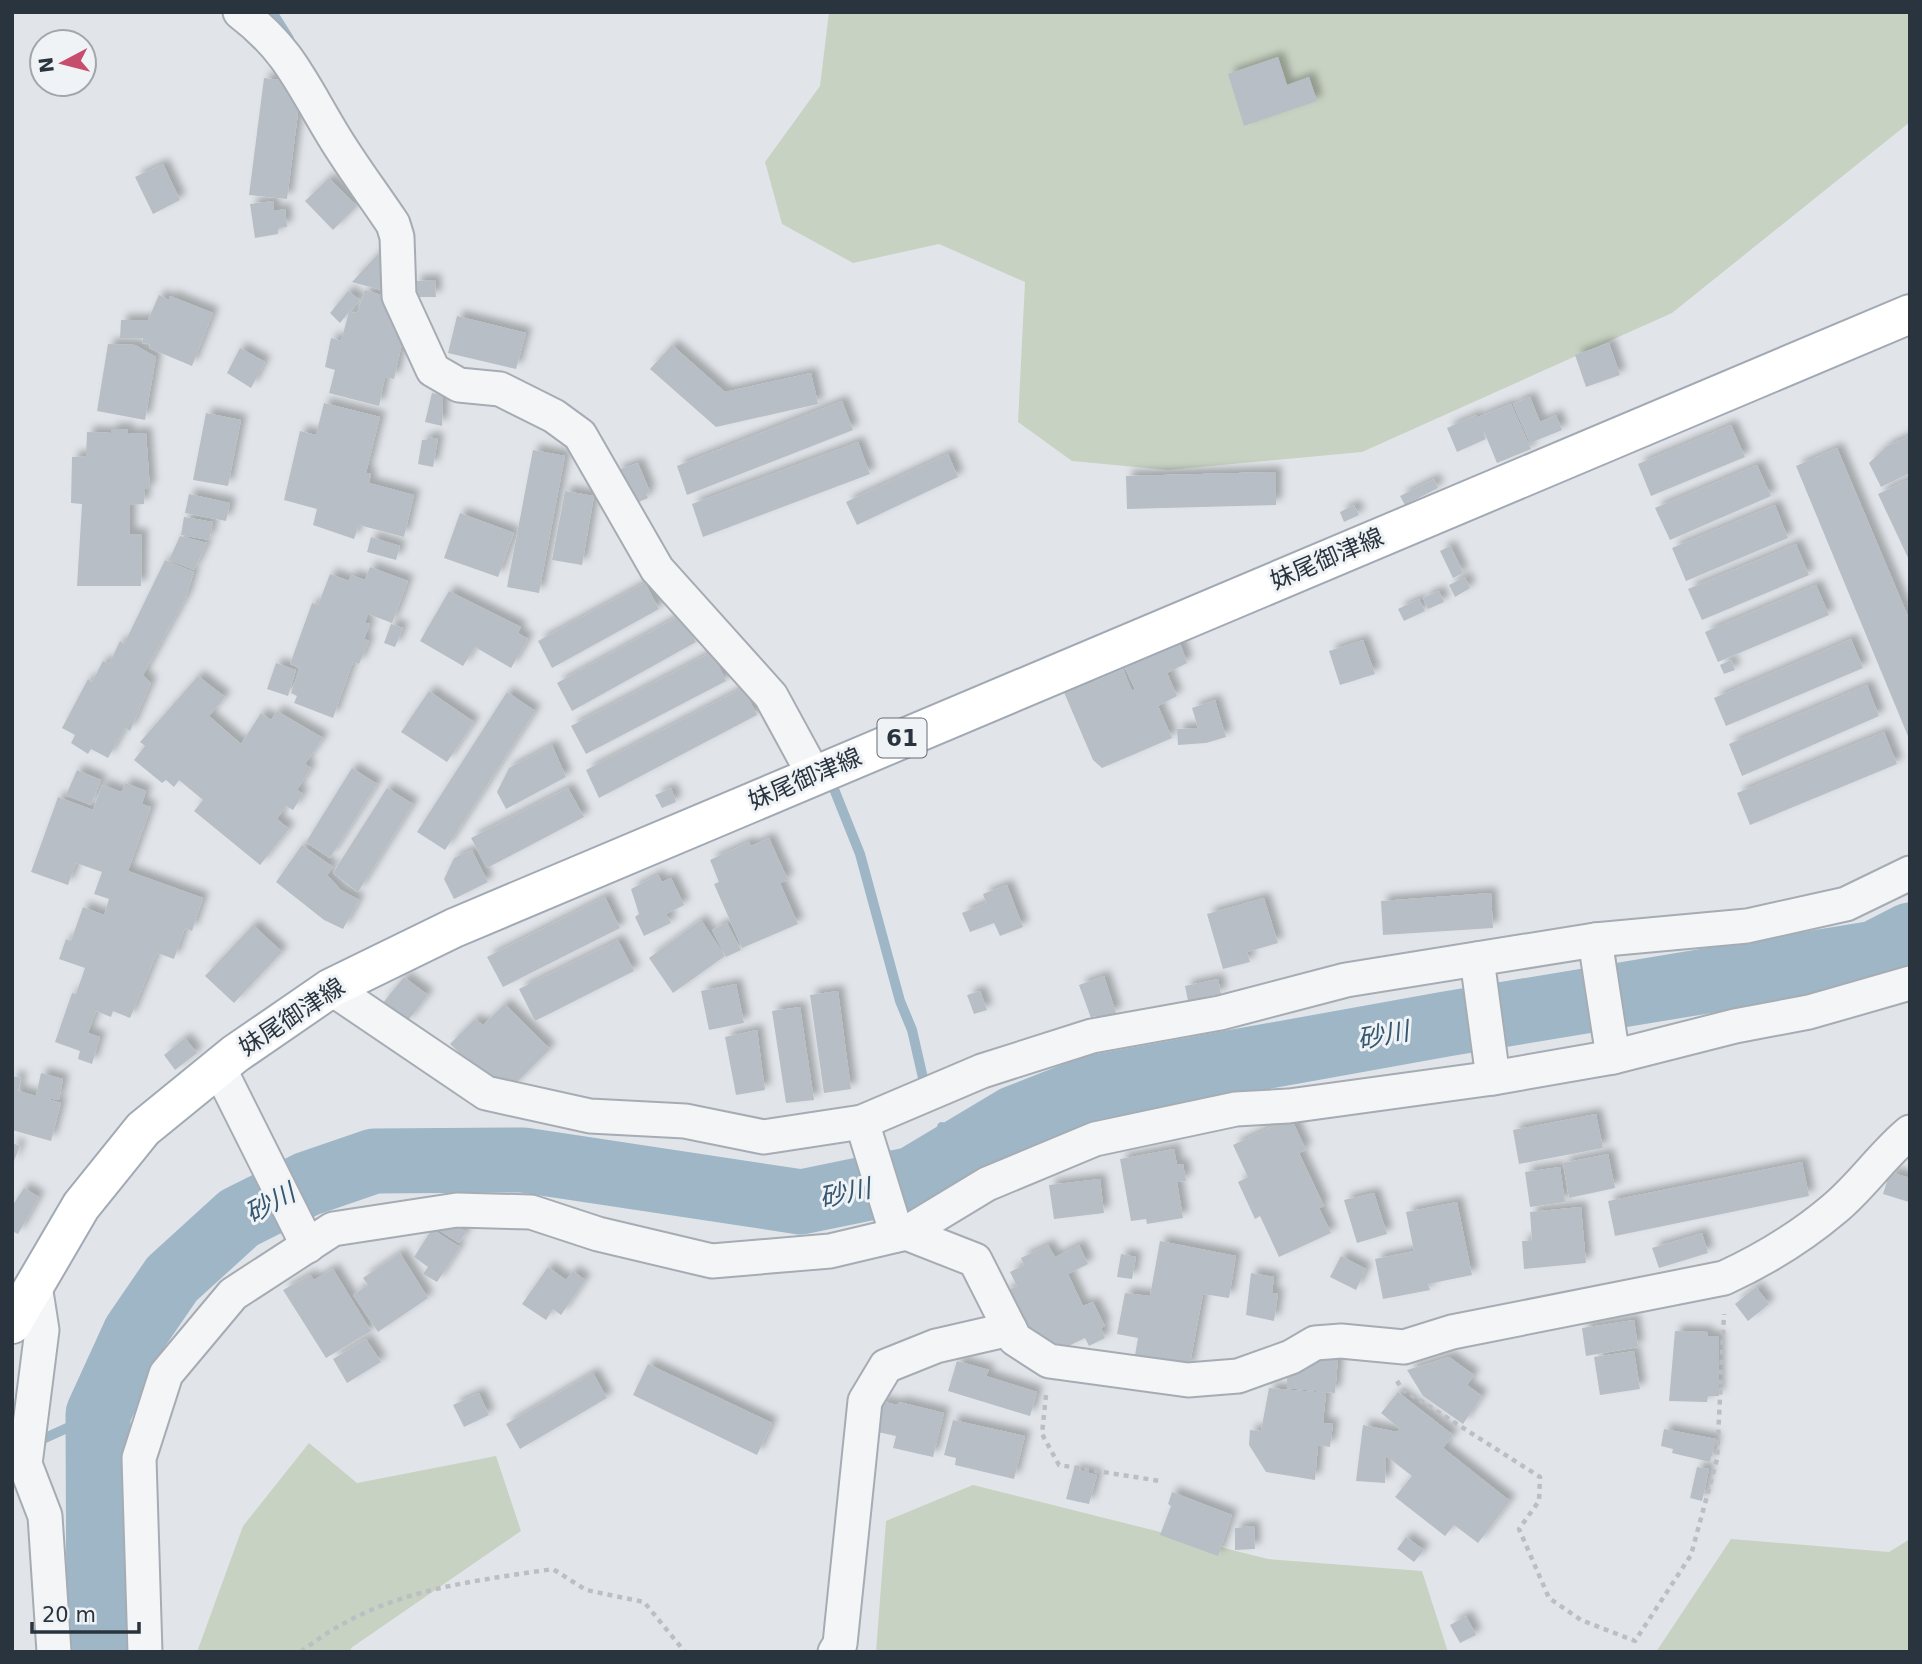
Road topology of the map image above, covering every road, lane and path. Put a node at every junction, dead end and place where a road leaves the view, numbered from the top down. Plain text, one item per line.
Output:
1 (240, 12) edge
2 (1910, 314) edge
3 (814, 775) junction
4 (1910, 873) edge
5 (1595, 940) junction
6 (1477, 959) junction
7 (1910, 983) edge
8 (331, 988) junction
9 (1613, 1057) junction
10 (219, 1068) junction
11 (1493, 1078) junction
12 (862, 1122) junction
13 (1910, 1132) edge
14 (901, 1234) junction
15 (307, 1246) junction
16 (1724, 1278) junction
17 (34, 1285) junction
18 (12, 1324) edge
19 (1010, 1329) junction
20 (1381, 1346) junction
21 (1049, 1361) junction
22 (18, 1471) edge
23 (1160, 1481) dead end
24 (54, 1652) edge
25 (145, 1652) edge
26 (301, 1652) edge
27 (685, 1652) edge
28 (835, 1652) edge

1 - 3 street
2 - 3 main road, 妹尾御津線 / 61
3 - 8 main road, 妹尾御津線 / 61
4 - 5 street
5 - 6 street
5 - 9 street
6 - 11 street
6 - 12 street
7 - 9 street
8 - 10 main road, 妹尾御津線 / 61
8 - 12 street
9 - 11 street
10 - 15 street
10 - 17 main road, 妹尾御津線 / 61
11 - 14 street
12 - 14 street
13 - 16 street
14 - 15 street
14 - 19 street
15 - 25 street
16 - 20 street
16 - 20 path
17 - 18 main road, 妹尾御津線 / 61
17 - 22 street
19 - 21 street
19 - 28 street
20 - 21 street
21 - 23 path
22 - 24 street
26 - 27 path

